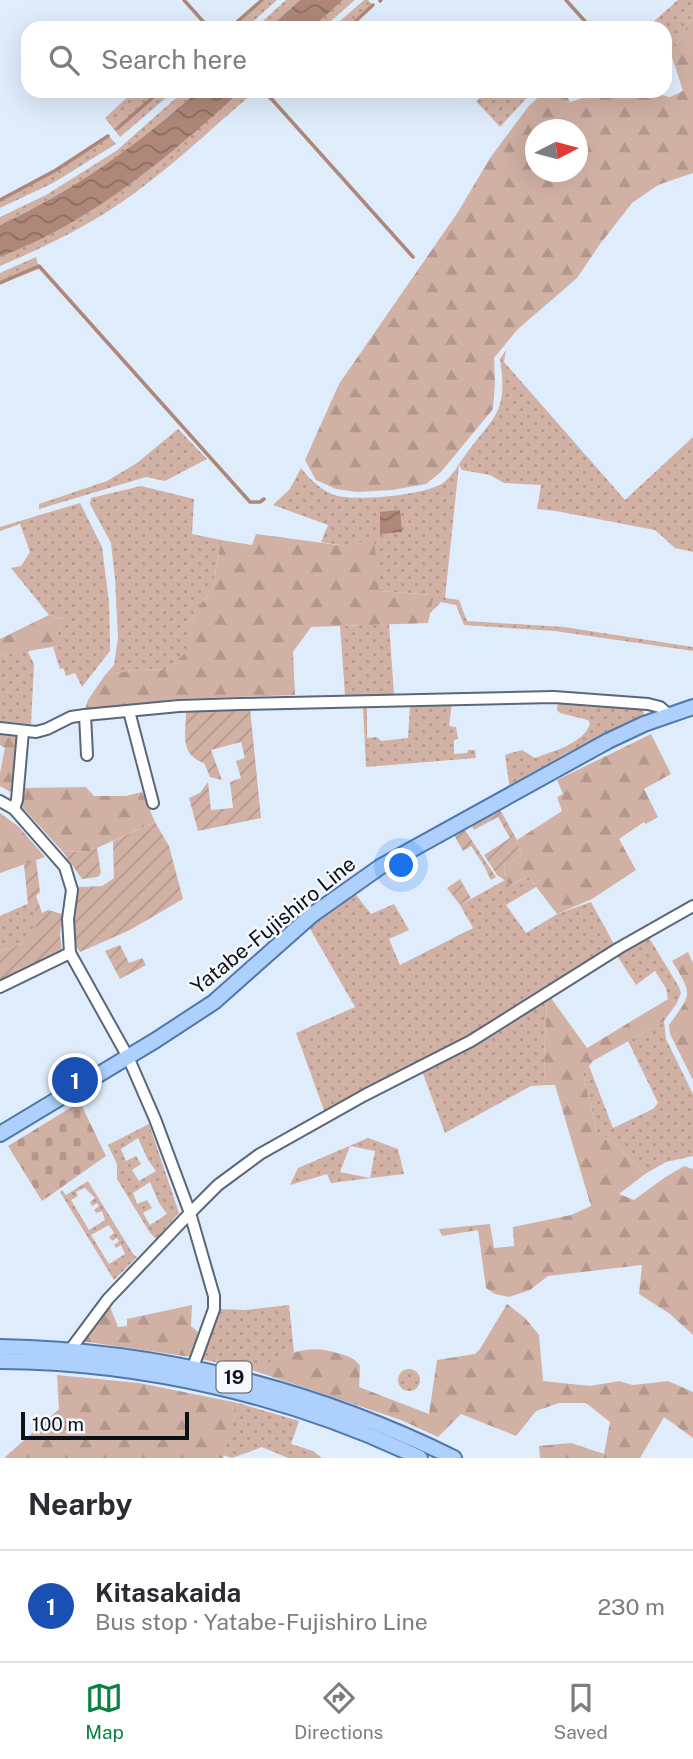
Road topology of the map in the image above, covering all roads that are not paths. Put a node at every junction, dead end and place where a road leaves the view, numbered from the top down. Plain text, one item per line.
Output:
1 (693, 707) edge
2 (129, 711) junction
3 (85, 715) junction
4 (669, 715) junction
5 (0, 727) edge
6 (23, 731) junction
7 (87, 755) dead end
8 (0, 801) edge
9 (152, 803) dead end
10 (14, 809) junction
11 (693, 906) edge
12 (70, 953) junction
13 (0, 987) edge
14 (128, 1057) junction
15 (0, 1134) edge
16 (190, 1213) junction
17 (0, 1347) edge
18 (70, 1350) junction
19 (0, 1361) edge
20 (193, 1367) junction
21 (420, 1458) edge
22 (454, 1458) edge

1 - 4 main road, Yatabe-Fujishiro Line
2 - 3 street
2 - 4 street
2 - 9 street
3 - 6 street
3 - 7 street
4 - 14 main road, Yatabe-Fujishiro Line
5 - 6 street
6 - 10 street
8 - 10 street
10 - 12 street
11 - 16 street
12 - 13 street
12 - 14 street
14 - 15 main road, Yatabe-Fujishiro Line
14 - 16 street
16 - 18 street
16 - 20 street
17 - 18 main road, 19
18 - 20 main road, 19
19 - 21 main road, 19
20 - 22 main road, 19

